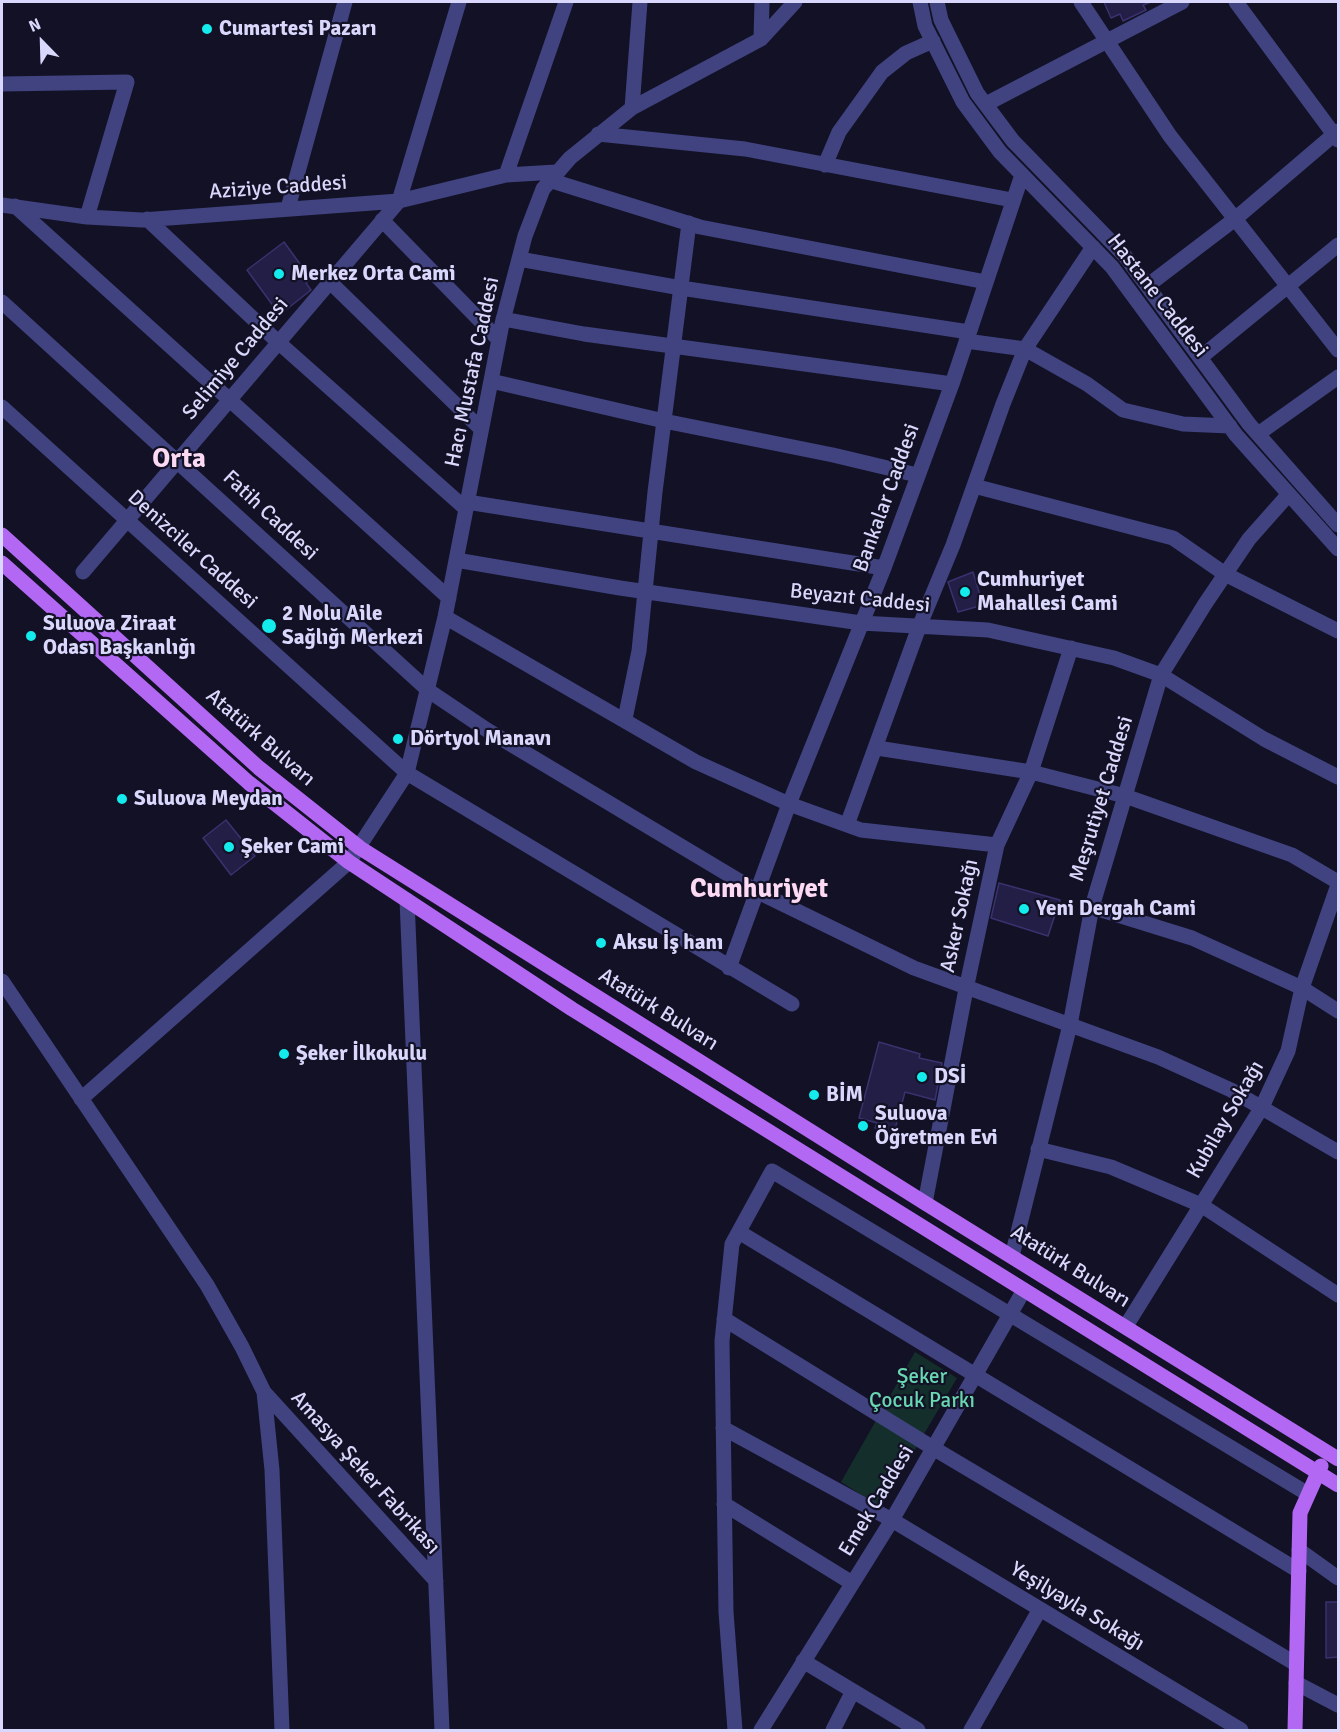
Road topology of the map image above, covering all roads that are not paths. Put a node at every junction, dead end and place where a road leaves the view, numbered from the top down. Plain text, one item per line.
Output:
1 (345, 2) edge
2 (459, 2) edge
3 (566, 2) edge
4 (640, 2) edge
5 (762, 2) edge
6 (795, 2) edge
7 (920, 2) edge
8 (938, 2) edge
9 (1081, 2) edge
10 (1182, 2) edge
11 (1236, 2) edge
12 (761, 39) junction
13 (933, 41) junction
14 (1105, 42) junction
15 (2, 84) edge
16 (986, 104) junction
17 (632, 108) junction
18 (598, 134) junction
19 (1338, 134) edge
20 (825, 165) junction
21 (1022, 174) junction
22 (507, 175) junction
23 (552, 176) junction
24 (1012, 200) junction
25 (399, 201) junction
26 (8, 206) edge
27 (288, 208) junction
28 (87, 217) junction
29 (147, 219) junction
30 (1235, 219) junction
31 (382, 220) junction
32 (689, 224) junction
33 (1338, 245) edge
34 (1093, 247) junction
35 (519, 259) junction
36 (330, 282) junction
37 (986, 282) junction
38 (1147, 286) junction
39 (1289, 287) junction
40 (681, 288) junction
41 (2, 302) edge
42 (503, 319) junction
43 (968, 336) junction
44 (499, 340) junction
45 (278, 342) junction
46 (673, 347) junction
47 (1025, 349) junction
48 (1338, 350) edge
49 (1200, 358) junction
50 (1338, 377) edge
51 (491, 381) junction
52 (952, 384) junction
53 (229, 400) junction
54 (2, 407) edge
55 (664, 421) junction
56 (1230, 426) junction
57 (482, 429) junction
58 (1258, 434) junction
59 (178, 460) junction
60 (917, 475) junction
61 (974, 486) junction
62 (1288, 495) junction
63 (466, 506) junction
64 (127, 520) junction
65 (1338, 525) edge
66 (651, 532) junction
67 (2, 535) edge
68 (1338, 549) edge
69 (456, 561) junction
70 (2, 563) edge
71 (884, 568) junction
72 (83, 572) dead end
73 (1225, 574) junction
74 (644, 592) junction
75 (448, 598) junction
76 (445, 617) junction
77 (861, 623) junction
78 (919, 627) junction
79 (1338, 631) edge
80 (1071, 648) junction
81 (1161, 675) junction
82 (429, 691) junction
83 (625, 719) junction
84 (877, 747) junction
85 (1031, 772) junction
86 (407, 773) junction
87 (1338, 777) edge
88 (1125, 796) junction
89 (789, 804) junction
90 (847, 825) junction
91 (997, 845) junction
92 (360, 848) junction
93 (349, 862) junction
94 (1338, 883) edge
95 (756, 891) junction
96 (407, 900) junction
97 (1092, 907) junction
98 (729, 968) junction
99 (2, 981) edge
100 (1302, 988) junction
101 (966, 989) junction
102 (792, 1004) dead end
103 (1338, 1011) edge
104 (1070, 1024) junction
105 (81, 1099) junction
106 (1262, 1107) junction
107 (1038, 1149) junction
108 (1338, 1152) edge
109 (925, 1203) junction
110 (1202, 1206) junction
111 (739, 1232) junction
112 (1012, 1256) junction
113 (1024, 1290) junction
114 (1338, 1295) edge
115 (1011, 1313) junction
116 (724, 1319) junction
117 (1126, 1326) junction
118 (975, 1375) junction
119 (264, 1392) junction
120 (723, 1428) junction
121 (933, 1448) junction
122 (1334, 1456) edge
123 (1317, 1472) junction
124 (1338, 1485) edge
125 (1308, 1494) junction
126 (724, 1504) junction
127 (892, 1520) junction
128 (1299, 1550) junction
129 (1299, 1571) junction
130 (1338, 1578) edge
131 (436, 1581) junction
132 (852, 1583) junction
133 (1041, 1610) junction
134 (803, 1661) junction
135 (1296, 1664) junction
136 (1296, 1683) junction
137 (853, 1691) junction
138 (1338, 1705) edge
139 (282, 1731) edge
140 (442, 1731) edge
141 (735, 1731) edge
142 (761, 1731) edge
143 (833, 1731) edge
144 (918, 1731) edge
145 (971, 1731) edge
146 (1241, 1731) edge
147 (1295, 1731) edge

1 - 27 street
2 - 25 street
3 - 22 street
4 - 17 street
5 - 12 street
6 - 12 street, Hacı Mustafa Caddesi
7 - 13 street, Hastane Caddesi
8 - 16 street, Hastane Caddesi
9 - 14 street
10 - 14 street
11 - 19 street
12 - 17 street, Hacı Mustafa Caddesi
13 - 20 street
13 - 21 street, Hastane Caddesi
14 - 16 street
14 - 30 street
15 - 28 street
16 - 38 street, Hastane Caddesi
17 - 18 street, Hacı Mustafa Caddesi
18 - 20 street
18 - 23 street, Hacı Mustafa Caddesi
19 - 30 street
20 - 24 street
21 - 24 street, Bankalar Caddesi
21 - 34 street, Hastane Caddesi
22 - 23 street, Aziziye Caddesi
22 - 25 street, Aziziye Caddesi
23 - 32 street
23 - 35 street, Hacı Mustafa Caddesi
24 - 37 street, Bankalar Caddesi
25 - 27 street, Aziziye Caddesi
25 - 31 street, Selimiye Caddesi
26 - 28 street, Aziziye Caddesi
26 - 53 street
27 - 29 street, Aziziye Caddesi
28 - 29 street, Aziziye Caddesi
29 - 45 street
30 - 38 street
30 - 39 street
31 - 36 street, Selimiye Caddesi
31 - 44 street
32 - 37 street
32 - 40 street
33 - 39 street
34 - 47 street
34 - 56 street, Hastane Caddesi
35 - 40 street
35 - 42 street, Hacı Mustafa Caddesi
36 - 45 street, Selimiye Caddesi
36 - 57 street
37 - 43 street, Bankalar Caddesi
38 - 49 street, Hastane Caddesi
39 - 48 street
39 - 49 street
40 - 43 street
40 - 46 street
41 - 59 street, Fatih Caddesi
42 - 44 street, Hacı Mustafa Caddesi
42 - 46 street
43 - 47 street
43 - 52 street, Bankalar Caddesi
44 - 51 street, Hacı Mustafa Caddesi
45 - 53 street, Selimiye Caddesi
45 - 63 street
46 - 52 street
46 - 55 street
47 - 56 street
47 - 61 street
49 - 58 street, Hastane Caddesi
50 - 58 street
51 - 55 street
51 - 57 street, Hacı Mustafa Caddesi
52 - 60 street, Bankalar Caddesi
53 - 59 street, Selimiye Caddesi
53 - 75 street
54 - 64 street, Denizciler Caddesi
55 - 60 street
55 - 66 street
56 - 62 street, Hastane Caddesi
57 - 63 street, Hacı Mustafa Caddesi
58 - 65 street, Hastane Caddesi
59 - 64 street, Selimiye Caddesi
59 - 82 street, Fatih Caddesi
60 - 71 street, Bankalar Caddesi
61 - 73 street
61 - 78 street
62 - 68 street, Hastane Caddesi
62 - 73 street, Meşrutiyet Caddesi
63 - 66 street
63 - 69 street, Hacı Mustafa Caddesi
64 - 72 street, Selimiye Caddesi
64 - 86 street, Denizciler Caddesi
66 - 71 street
66 - 74 street
67 - 92 main road, Atatürk Bulvarı
69 - 74 street, Beyazıt Caddesi
69 - 75 street, Hacı Mustafa Caddesi
70 - 93 main road, Atatürk Bulvarı
71 - 77 street, Bankalar Caddesi
73 - 79 street
73 - 81 street, Meşrutiyet Caddesi
74 - 77 street, Beyazıt Caddesi
74 - 83 street
75 - 76 street, Hacı Mustafa Caddesi
76 - 82 street, Hacı Mustafa Caddesi
76 - 83 street
77 - 78 street, Beyazıt Caddesi
77 - 89 street, Bankalar Caddesi
78 - 80 street, Beyazıt Caddesi
78 - 84 street
80 - 81 street, Beyazıt Caddesi
80 - 85 street, Asker Sokağı
81 - 87 street, Beyazıt Caddesi
81 - 88 street, Meşrutiyet Caddesi
82 - 86 street, Hacı Mustafa Caddesi
82 - 95 street, Fatih Caddesi
83 - 89 street
84 - 85 street
84 - 90 street
85 - 88 street
85 - 91 street, Asker Sokağı
86 - 92 street, Hacı Mustafa Caddesi
86 - 98 street, Denizciler Caddesi
88 - 94 street
88 - 97 street, Meşrutiyet Caddesi
89 - 90 street
89 - 95 street, Bankalar Caddesi
90 - 91 street
91 - 101 street, Asker Sokağı
92 - 93 street, Hacı Mustafa Caddesi
92 - 109 main road, Atatürk Bulvarı
93 - 96 main road, Atatürk Bulvarı
93 - 105 street, Hacı Mustafa Caddesi
94 - 100 street, Kubilay Sokağı
95 - 98 street, Bankalar Caddesi
95 - 101 street, Fatih Caddesi
96 - 113 main road, Atatürk Bulvarı
96 - 131 street
97 - 100 street
97 - 104 street, Meşrutiyet Caddesi
98 - 102 street, Denizciler Caddesi
99 - 105 street
100 - 103 street
100 - 106 street, Kubilay Sokağı
101 - 104 street, Fatih Caddesi
101 - 109 street, Asker Sokağı
104 - 106 street, Fatih Caddesi
104 - 107 street, Meşrutiyet Caddesi
105 - 119 street
106 - 108 street, Fatih Caddesi
106 - 110 street, Kubilay Sokağı
107 - 110 street
107 - 112 street, Meşrutiyet Caddesi
109 - 112 main road, Atatürk Bulvarı
110 - 114 street
110 - 117 street, Kubilay Sokağı
111 - 115 street
111 - 116 street
111 - 118 street
112 - 117 main road, Atatürk Bulvarı
113 - 115 street, Emek Caddesi
113 - 123 main road, Atatürk Bulvarı
115 - 118 street, Emek Caddesi
115 - 125 street
116 - 120 street
116 - 121 street
117 - 122 main road, Atatürk Bulvarı
118 - 121 street, Emek Caddesi
118 - 129 street
119 - 131 street, Amasya Şeker Fabrikası
119 - 139 street
120 - 126 street
120 - 127 street, Yeşilyayla Sokağı
121 - 127 street, Emek Caddesi
121 - 135 street
122 - 123 main road
123 - 124 main road, Atatürk Bulvarı
123 - 125 main road
125 - 128 main road
126 - 132 street
126 - 141 street
127 - 132 street, Emek Caddesi
127 - 133 street, Yeşilyayla Sokağı
128 - 129 main road
128 - 130 street
129 - 135 main road
131 - 140 street
132 - 134 street, Emek Caddesi
133 - 145 street
133 - 146 street, Yeşilyayla Sokağı
134 - 137 street
134 - 142 street, Emek Caddesi
135 - 136 main road
136 - 138 street
136 - 147 main road
137 - 143 street
137 - 144 street

